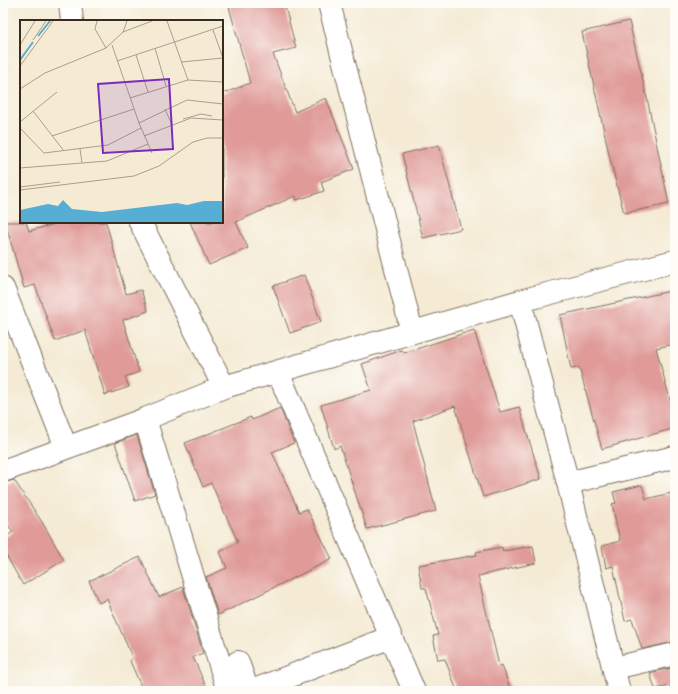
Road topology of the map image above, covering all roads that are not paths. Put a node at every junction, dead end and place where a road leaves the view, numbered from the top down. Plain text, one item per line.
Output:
1 (70, 3) edge
2 (329, 3) edge
3 (72, 20) edge
4 (141, 223) edge
5 (675, 261) edge
6 (3, 288) edge
7 (520, 302) junction
8 (412, 332) junction
9 (278, 372) junction
10 (224, 387) junction
11 (145, 418) junction
12 (66, 448) junction
13 (675, 457) edge
14 (3, 471) edge
15 (568, 484) junction
16 (391, 637) junction
17 (675, 654) edge
18 (238, 662) dead end
19 (614, 668) junction
20 (228, 691) edge
21 (248, 691) edge
22 (252, 691) edge
23 (414, 691) edge
24 (619, 691) edge

1 - 3 street
2 - 8 street
4 - 10 street
5 - 7 street
6 - 12 street
7 - 8 street
7 - 15 street
8 - 9 street
9 - 10 street
9 - 16 street
10 - 11 street
11 - 12 street
11 - 20 street
12 - 14 street
13 - 15 street
15 - 19 street
16 - 22 street
16 - 23 street
17 - 19 street
18 - 21 street
19 - 24 street

